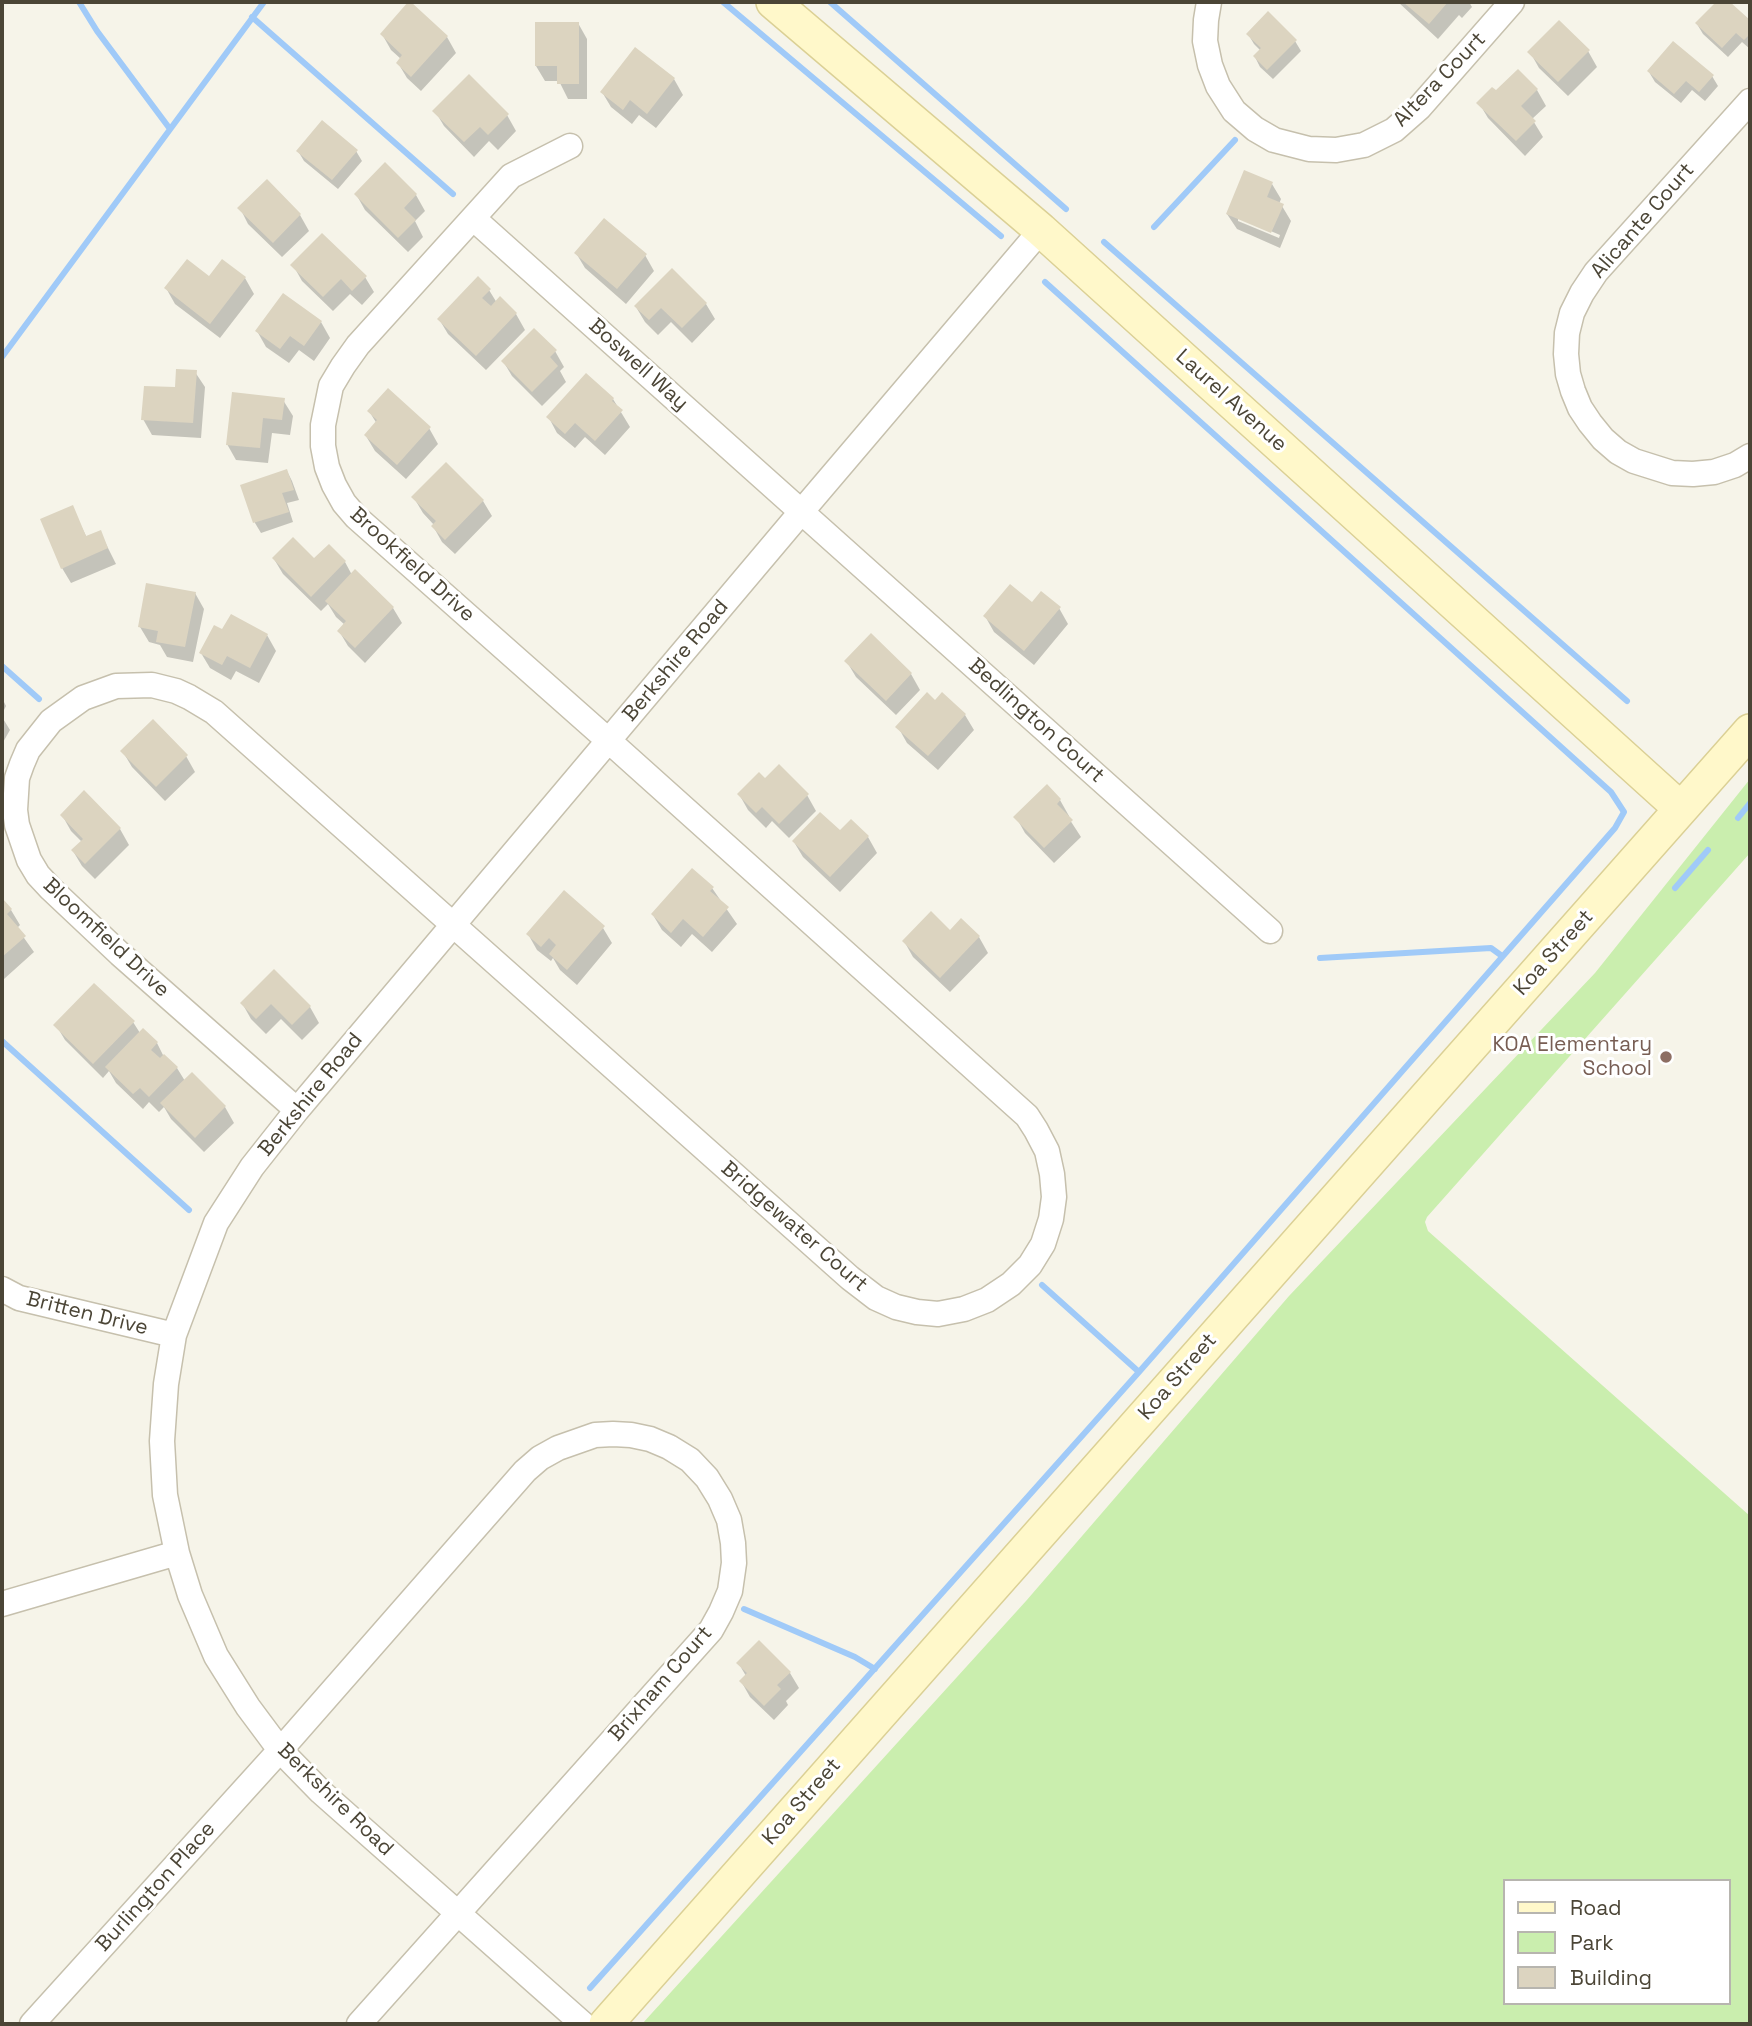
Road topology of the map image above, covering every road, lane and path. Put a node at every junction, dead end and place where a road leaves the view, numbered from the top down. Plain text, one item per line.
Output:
1 (773, 2) edge
2 (1209, 2) edge
3 (1512, 2) edge
4 (1750, 101) edge
5 (570, 146) dead end
6 (474, 219) junction
7 (1041, 230) junction
8 (1750, 456) edge
9 (802, 511) junction
10 (1750, 731) edge
11 (609, 741) junction
12 (1681, 809) junction
13 (453, 926) junction
14 (1270, 931) dead end
15 (297, 1110) junction
16 (2, 1289) edge
17 (174, 1335) junction
18 (177, 1553) junction
19 (2, 1604) edge
20 (280, 1750) junction
21 (457, 1915) junction
22 (32, 2024) edge
23 (359, 2024) edge
24 (583, 2024) edge
25 (606, 2024) edge

1 - 7 main road, Laurel Avenue
2 - 3 street, Altera Court
4 - 8 street, Alicante Court
5 - 6 street, Brookfield Drive
6 - 9 street, Boswell Way
6 - 11 street, Brookfield Drive
7 - 9 street, Berkshire Road
7 - 12 main road, Laurel Avenue
9 - 11 street, Berkshire Road
9 - 14 street, Bedlington Court
10 - 12 main road, Koa Street
11 - 13 street, Berkshire Road
11 - 13 street, Bridgewater Court
12 - 25 main road, Koa Street
13 - 15 street, Berkshire Road
13 - 15 street, Bloomfield Drive
15 - 17 street, Berkshire Road
16 - 17 street, Britten Drive
17 - 18 street, Berkshire Road
18 - 19 street
18 - 20 street, Berkshire Road
20 - 21 street, Berkshire Road
20 - 21 street, Brixham Court
20 - 22 street, Burlington Place
21 - 23 street
21 - 24 street, Berkshire Road

